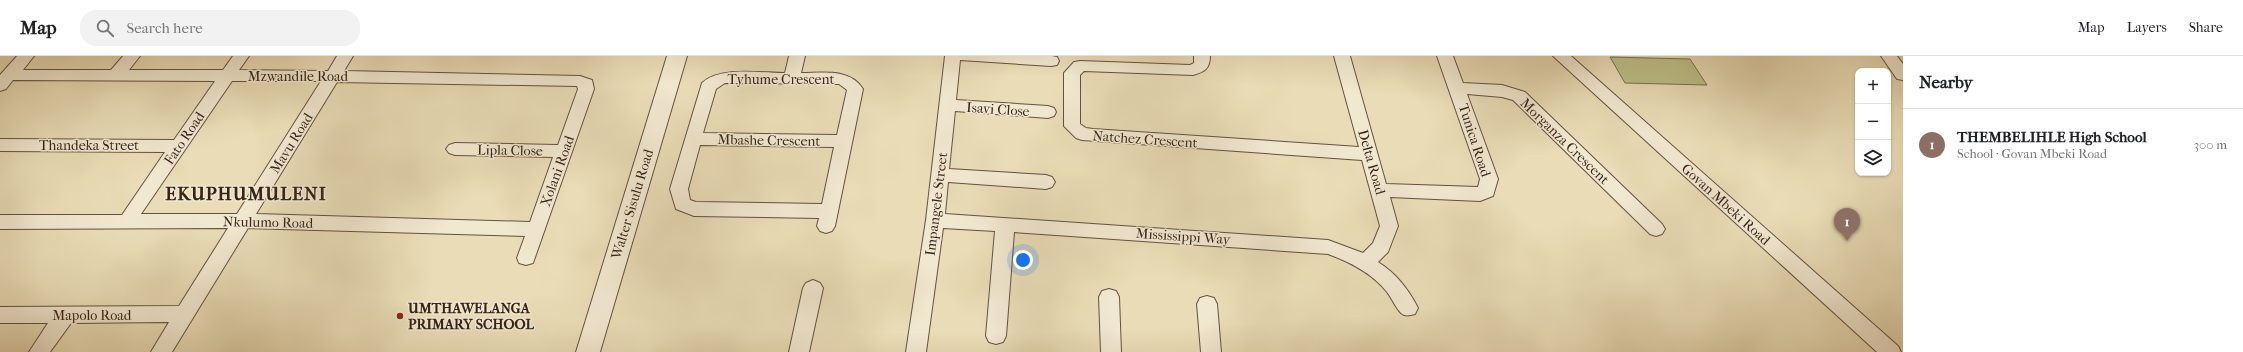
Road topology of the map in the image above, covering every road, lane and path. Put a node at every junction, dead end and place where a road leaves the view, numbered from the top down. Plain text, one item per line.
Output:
1 (26, 56) edge
2 (132, 56) edge
3 (241, 56) edge
4 (345, 56) edge
5 (676, 56) edge
6 (797, 56) edge
7 (953, 56) edge
8 (964, 56) edge
9 (1202, 56) edge
10 (1342, 56) edge
11 (1446, 56) edge
12 (1561, 56) edge
13 (1889, 56) edge
14 (1051, 61) dead end
15 (1109, 61) edge
16 (116, 75) junction
17 (1903, 75) edge
18 (227, 76) junction
19 (333, 76) junction
20 (792, 78) junction
21 (5, 80) edge
22 (586, 84) joint
23 (1457, 88) junction
24 (947, 105) junction
25 (1048, 112) dead end
26 (694, 139) junction
27 (844, 141) junction
28 (0, 145) edge
29 (178, 146) junction
30 (455, 149) dead end
31 (564, 151) junction
32 (1369, 154) junction
33 (940, 175) junction
34 (1046, 182) dead end
35 (1380, 190) junction
36 (935, 220) junction
37 (127, 221) junction
38 (242, 221) junction
39 (0, 222) edge
40 (1005, 226) junction
41 (536, 229) junction
42 (1656, 229) dead end
43 (526, 258) dead end
44 (1366, 262) junction
45 (813, 288) dead end
46 (1109, 296) dead end
47 (1207, 304) dead end
48 (1408, 308) dead end
49 (184, 314) junction
50 (0, 315) edge
51 (64, 315) junction
52 (996, 336) dead end
53 (39, 352) edge
54 (162, 352) edge
55 (588, 352) edge
56 (799, 352) edge
57 (916, 352) edge
58 (1111, 352) edge
59 (1211, 352) edge
60 (1891, 352) edge

1 - 21 street
2 - 16 street
3 - 18 street, Fato Road
4 - 19 street, Mavu Road
5 - 55 street, Walter Sisulu Road
6 - 20 street
7 - 24 street, Impangele Street
8 - 14 street
9 - 15 street, Natchez Crescent
10 - 32 street, Delta Road
11 - 23 street, Tunica Road
12 - 60 street, Govan Mbeki Road
13 - 17 street
15 - 32 street, Natchez Crescent
16 - 18 street, Mzwandile Road
16 - 21 street, Mzwandile Road
18 - 19 street, Mzwandile Road
18 - 29 street, Fato Road
19 - 22 street, Mzwandile Road
19 - 38 street, Mavu Road
20 - 26 street, Tyhume Crescent
20 - 27 street, Tyhume Crescent
22 - 31 street, Xolani Road
23 - 35 street, Tunica Road
23 - 42 street, Morganza Crescent
24 - 25 street, Isavi Close
24 - 33 street, Impangele Street
26 - 27 street, Mbashe Crescent
26 - 27 street, Tyhume Crescent
28 - 29 street, Thandeka Street
29 - 37 street, Fato Road
30 - 31 street, Lipla Close
31 - 41 street, Xolani Road
32 - 35 street, Delta Road
33 - 34 street
33 - 36 street, Impangele Street
35 - 44 street, Delta Road
36 - 40 street, Mississippi Way
36 - 57 street, Impangele Street
37 - 38 street, Nkulumo Road
37 - 39 street, Nkulumo Road
38 - 41 street, Nkulumo Road
38 - 49 street, Mavu Road
40 - 44 street, Mississippi Way
40 - 52 street
41 - 43 street, Xolani Road
44 - 48 street, Mississippi Way
45 - 56 street
46 - 58 street
47 - 59 street
49 - 51 street, Mapolo Road
49 - 54 street, Mavu Road
50 - 51 street, Mapolo Road
51 - 53 street

